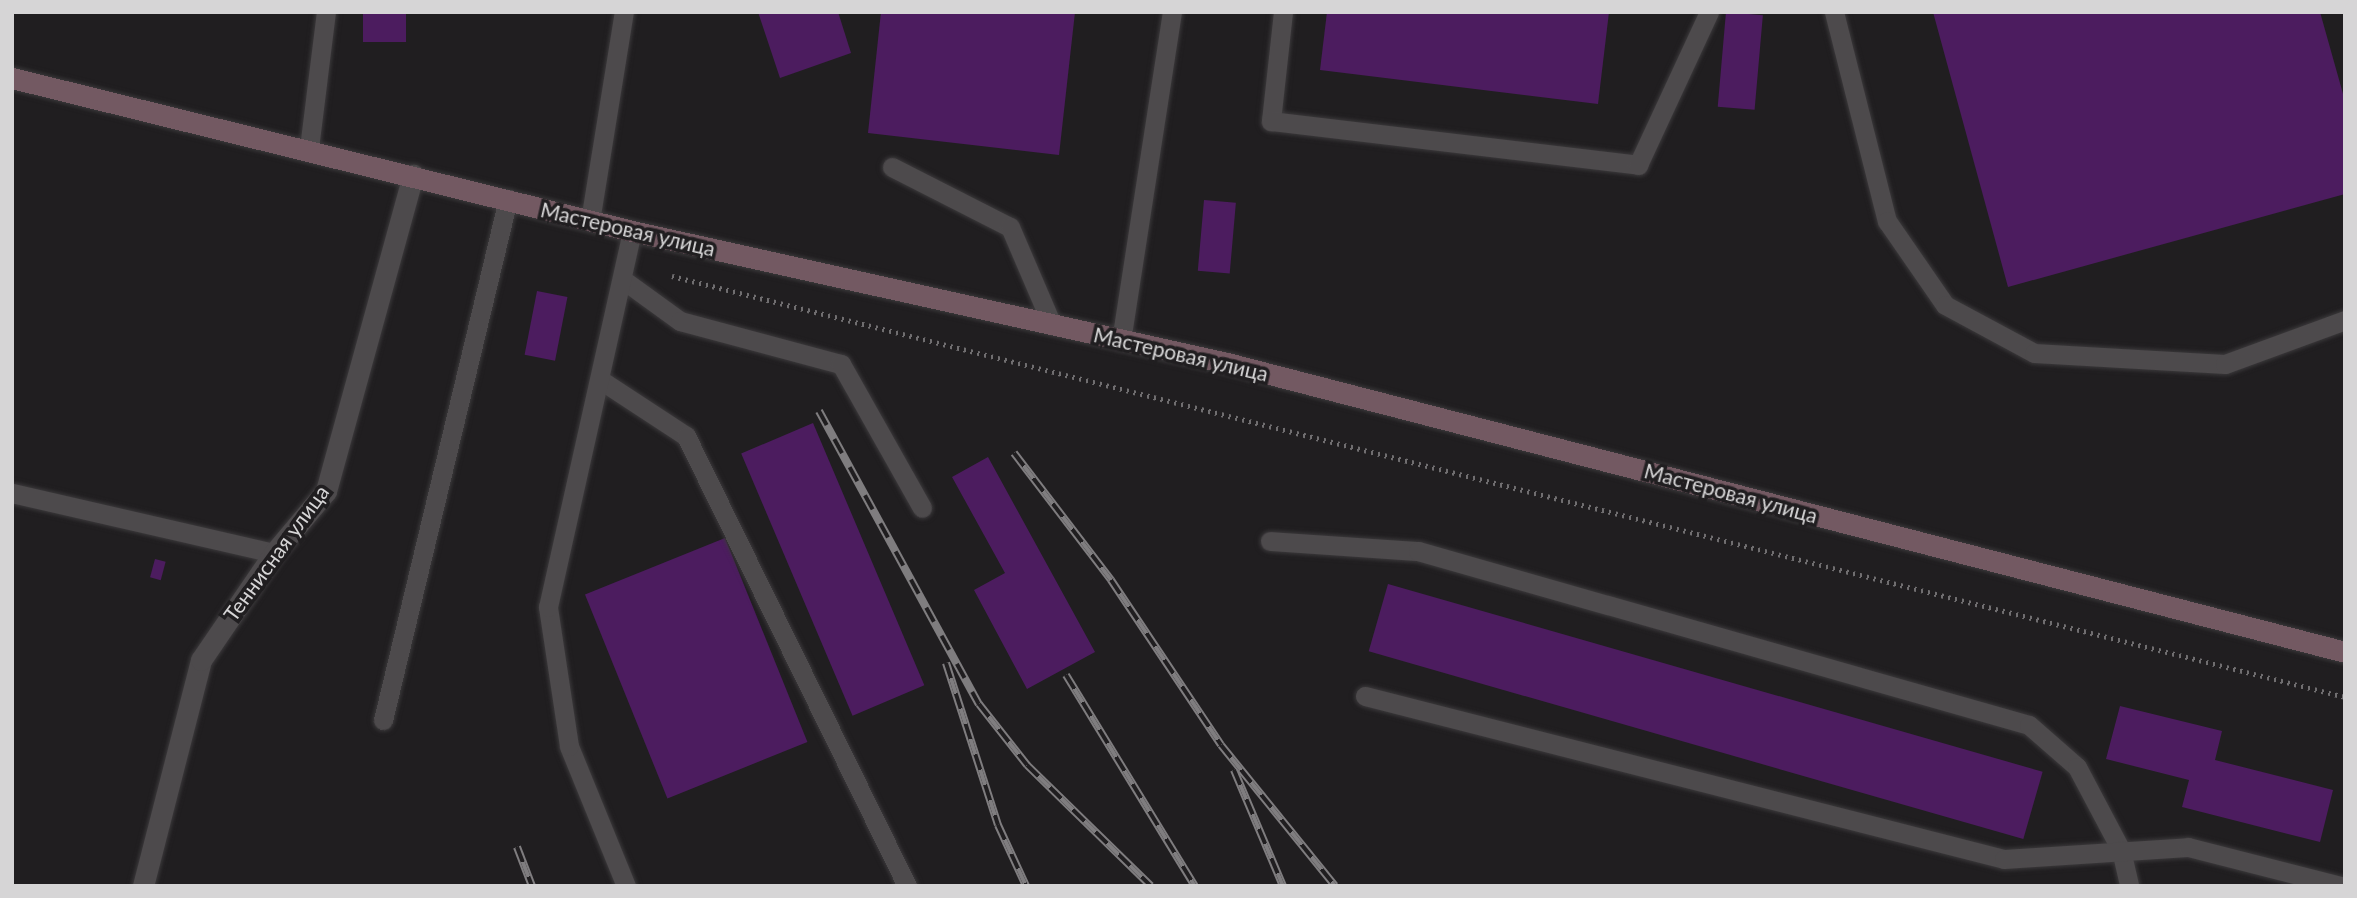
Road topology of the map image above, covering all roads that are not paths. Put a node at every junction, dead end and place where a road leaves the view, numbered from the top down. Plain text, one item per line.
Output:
1 (326, 12) edge
2 (624, 12) edge
3 (1172, 12) edge
4 (1283, 12) edge
5 (1709, 12) edge
6 (1835, 12) edge
7 (12, 78) edge
8 (309, 148) junction
9 (892, 167) dead end
10 (413, 175) junction
11 (508, 200) junction
12 (590, 221) junction
13 (632, 231) junction
14 (624, 272) junction
15 (2345, 320) edge
16 (1052, 325) junction
17 (1121, 341) junction
18 (602, 381) junction
19 (12, 493) edge
20 (922, 508) dead end
21 (1270, 541) dead end
22 (274, 553) junction
23 (2345, 652) edge
24 (1365, 696) dead end
25 (383, 720) dead end
26 (2121, 850) junction
27 (143, 886) edge
28 (626, 886) edge
29 (907, 886) edge
30 (2129, 886) edge
31 (2341, 886) edge

1 - 8 lane
2 - 12 lane
3 - 17 lane
4 - 5 lane
6 - 15 lane
7 - 8 main road, Мастеровая улица
8 - 10 main road, Мастеровая улица
9 - 16 lane
10 - 11 main road, Мастеровая улица
10 - 22 street, Теннисная улица
11 - 12 main road, Мастеровая улица
11 - 25 lane
12 - 13 main road, Мастеровая улица
13 - 14 lane
13 - 16 main road, Мастеровая улица
14 - 18 lane
14 - 20 lane
16 - 17 main road, Мастеровая улица
17 - 23 main road, Мастеровая улица
18 - 28 lane
18 - 29 lane
19 - 22 lane
21 - 26 lane
22 - 27 street, Теннисная улица
24 - 26 lane
26 - 30 lane
26 - 31 lane

